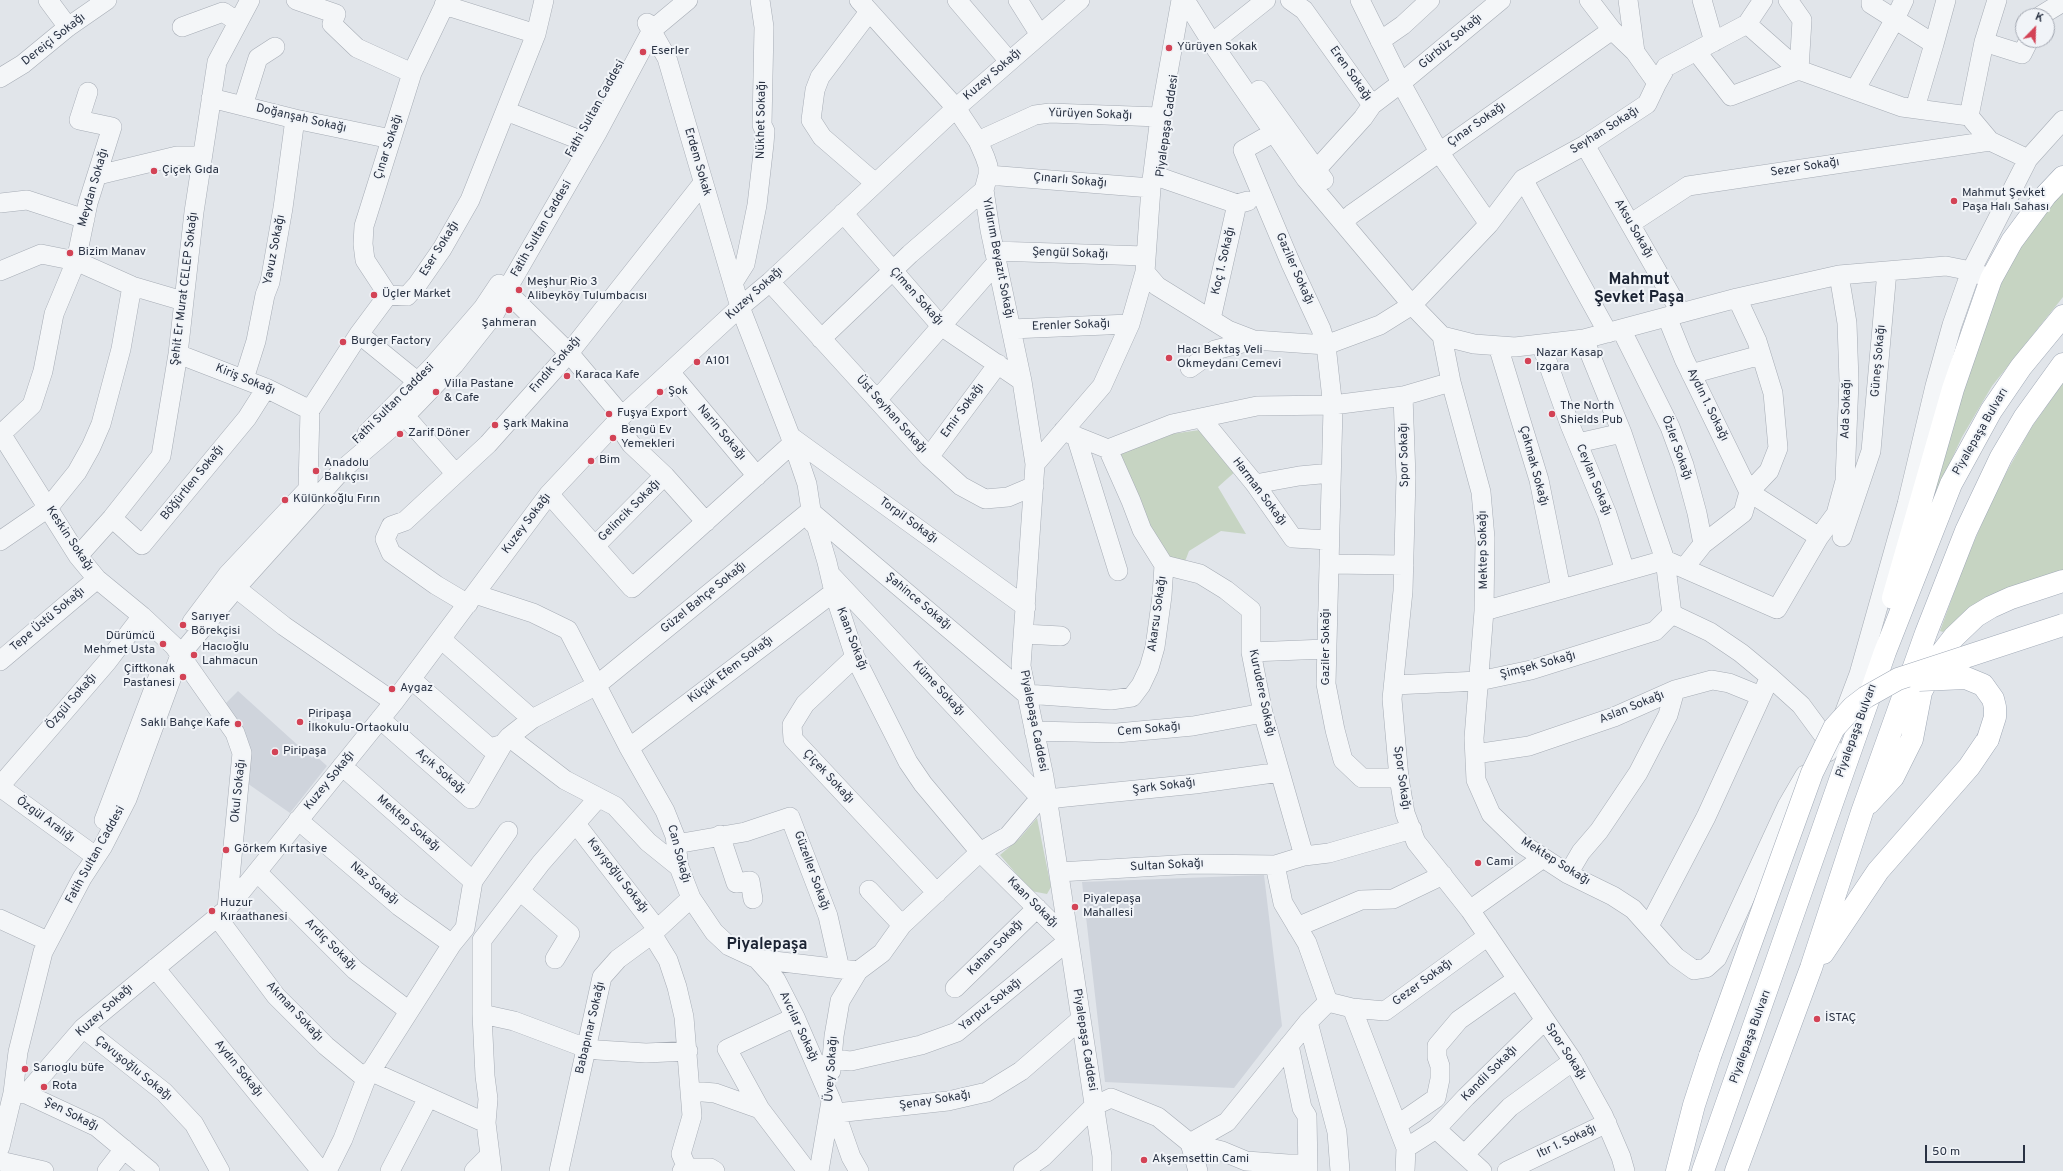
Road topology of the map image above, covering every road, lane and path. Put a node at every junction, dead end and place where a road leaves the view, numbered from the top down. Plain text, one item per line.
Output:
1 (48, 0) edge
2 (107, 0) edge
3 (250, 0) edge
4 (296, 0) edge
5 (544, 0) edge
6 (671, 0) edge
7 (688, 0) edge
8 (760, 0) edge
9 (957, 0) edge
10 (1018, 0) edge
11 (1080, 0) edge
12 (1266, 0) edge
13 (1290, 0) edge
14 (1360, 0) edge
15 (1430, 0) edge
16 (1501, 0) edge
17 (1589, 0) edge
18 (1594, 0) edge
19 (1628, 0) edge
20 (1702, 0) edge
21 (1763, 0) edge
22 (1788, 0) edge
23 (1871, 0) edge
24 (1904, 0) edge
25 (1946, 0) edge
26 (446, 2) edge
27 (1190, 2) edge
28 (1992, 2) edge
29 (2063, 2) edge
30 (864, 6) edge
31 (2053, 8) edge
32 (1895, 19) junction
33 (238, 22) junction
34 (1747, 24) junction
35 (649, 26) junction
36 (182, 27) dead end
37 (68, 28) junction
38 (1612, 30) junction
39 (536, 34) junction
40 (1040, 34) junction
41 (1216, 40) junction
42 (1380, 41) junction
43 (1714, 42) junction
44 (1984, 42) junction
45 (1934, 44) junction
46 (275, 47) dead end
47 (2025, 48) edge
48 (1696, 51) junction
49 (1635, 52) junction
50 (1009, 61) junction
51 (23, 64) junction
52 (0, 67) edge
53 (1800, 70) junction
54 (412, 73) junction
55 (0, 78) edge
56 (1401, 83) junction
57 (1656, 84) junction
58 (1855, 90) junction
59 (88, 92) dead end
60 (210, 98) junction
61 (1372, 105) junction
62 (243, 106) junction
63 (956, 108) junction
64 (1916, 108) junction
65 (506, 111) junction
66 (1969, 116) junction
67 (1160, 117) junction
68 (295, 119) junction
69 (2063, 120) edge
70 (1279, 130) junction
71 (391, 139) junction
72 (580, 140) junction
73 (978, 141) junction
74 (1990, 141) junction
75 (1585, 145) junction
76 (1439, 152) junction
77 (202, 156) junction
78 (2028, 159) junction
79 (1311, 174) junction
80 (98, 175) junction
81 (2063, 177) edge
82 (1523, 179) junction
83 (1155, 180) junction
84 (874, 182) junction
85 (986, 182) junction
86 (703, 183) junction
87 (1263, 197) junction
88 (0, 202) edge
89 (1237, 204) junction
90 (842, 213) junction
91 (1347, 218) junction
92 (85, 219) junction
93 (1489, 224) junction
94 (1630, 224) junction
95 (996, 257) junction
96 (1145, 260) junction
97 (76, 261) junction
98 (1971, 270) junction
99 (0, 271) edge
100 (894, 271) junction
101 (1887, 271) junction
102 (1839, 274) junction
103 (1991, 279) junction
104 (770, 282) junction
105 (733, 283) junction
106 (132, 286) junction
107 (506, 290) junction
108 (388, 295) junction
109 (1736, 298) junction
110 (183, 301) junction
111 (1412, 305) junction
112 (740, 306) junction
113 (1674, 315) junction
114 (2063, 316) edge
115 (1211, 319) junction
116 (1130, 324) junction
117 (941, 326) junction
118 (1011, 329) junction
119 (1615, 331) junction
120 (359, 334) junction
121 (1442, 336) junction
122 (821, 339) junction
123 (1584, 339) junction
124 (1254, 340) junction
125 (1541, 344) junction
126 (1326, 345) junction
127 (1498, 346) junction
128 (569, 353) junction
129 (178, 354) junction
130 (1761, 355) junction
131 (998, 364) junction
132 (2063, 364) edge
133 (1190, 368) dead end
134 (670, 372) junction
135 (1691, 374) junction
136 (244, 379) junction
137 (1022, 381) junction
138 (418, 382) junction
139 (1452, 382) junction
140 (1944, 387) junction
141 (266, 388) junction
142 (1403, 396) junction
143 (877, 400) junction
144 (1333, 405) junction
145 (310, 410) junction
146 (405, 416) junction
147 (1201, 418) junction
148 (619, 419) junction
149 (1622, 433) junction
150 (1, 434) edge
151 (1069, 434) junction
152 (792, 440) junction
153 (1578, 443) junction
154 (1108, 449) junction
155 (929, 457) junction
156 (1035, 464) junction
157 (455, 473) junction
158 (1331, 473) junction
159 (665, 476) junction
160 (757, 476) junction
161 (1255, 484) junction
162 (1034, 486) junction
163 (308, 488) junction
164 (1749, 492) junction
165 (549, 494) junction
166 (48, 508) junction
167 (810, 510) junction
168 (112, 518) junction
169 (706, 522) junction
170 (1819, 537) junction
171 (1842, 537) dead end
172 (1329, 540) junction
173 (0, 541) edge
174 (1703, 544) junction
175 (595, 546) junction
176 (78, 556) junction
177 (1665, 560) junction
178 (1329, 564) junction
179 (1164, 565) junction
180 (1404, 565) junction
181 (1684, 568) junction
182 (1118, 571) dead end
183 (828, 572) junction
184 (1625, 572) junction
185 (97, 579) junction
186 (2063, 581) edge
187 (236, 588) junction
188 (1561, 589) junction
189 (834, 592) junction
190 (472, 599) junction
191 (1026, 607) junction
192 (1484, 610) junction
193 (1672, 614) junction
194 (142, 616) junction
195 (2063, 625) edge
196 (1024, 634) junction
197 (1061, 636) dead end
198 (441, 640) junction
199 (1326, 649) junction
200 (177, 650) junction
201 (1251, 652) junction
202 (1885, 652) junction
203 (855, 657) junction
204 (0, 660) edge
205 (1770, 677) junction
206 (412, 679) junction
207 (1898, 679) junction
208 (1479, 681) junction
209 (597, 685) junction
210 (1394, 685) junction
211 (1675, 690) junction
212 (1026, 694) junction
213 (1761, 696) junction
214 (394, 702) junction
215 (1263, 713) junction
216 (380, 719) junction
217 (532, 719) junction
218 (1034, 731) junction
219 (506, 740) junction
220 (629, 748) junction
221 (1475, 754) junction
222 (1839, 754) junction
223 (342, 766) junction
224 (1280, 772) junction
225 (1399, 778) junction
226 (0, 786) edge
227 (598, 798) junction
228 (1045, 801) junction
229 (1862, 812) junction
230 (298, 820) junction
231 (576, 824) junction
232 (1412, 829) junction
233 (508, 831) dead end
234 (720, 835) junction
235 (676, 844) junction
236 (980, 852) junction
237 (91, 853) junction
238 (1304, 856) junction
239 (1543, 858) junction
240 (1275, 865) junction
241 (679, 867) junction
242 (257, 872) junction
243 (1058, 872) junction
244 (1568, 874) junction
245 (1443, 875) junction
246 (473, 881) junction
247 (869, 890) dead end
248 (520, 891) junction
249 (937, 893) junction
250 (691, 898) junction
251 (753, 900) dead end
252 (1037, 908) junction
253 (1470, 910) junction
254 (222, 913) junction
255 (0, 919) edge
256 (902, 926) junction
257 (1648, 926) junction
258 (1297, 927) junction
259 (465, 928) junction
260 (655, 932) junction
261 (1488, 936) junction
262 (41, 938) junction
263 (482, 940) junction
264 (1069, 940) junction
265 (452, 944) junction
266 (555, 959) dead end
267 (756, 959) junction
268 (155, 968) junction
269 (1811, 968) junction
270 (849, 970) junction
271 (1517, 979) junction
272 (956, 988) dead end
273 (1328, 1002) junction
274 (1352, 1008) junction
275 (409, 1011) junction
276 (482, 1014) junction
277 (795, 1016) junction
278 (1081, 1019) junction
279 (1545, 1020) junction
280 (1308, 1022) junction
281 (84, 1028) junction
282 (1289, 1046) junction
283 (586, 1048) junction
284 (688, 1051) junction
285 (831, 1059) junction
286 (1573, 1061) junction
287 (368, 1075) junction
288 (691, 1092) junction
289 (10, 1096) edge
290 (428, 1098) junction
291 (833, 1106) junction
292 (1094, 1106) junction
293 (760, 1109) junction
294 (486, 1123) junction
295 (1607, 1123) junction
296 (1397, 1125) junction
297 (1436, 1129) junction
298 (1190, 1143) junction
299 (0, 1147) edge
300 (1406, 1148) junction
301 (124, 1150) junction
302 (1465, 1154) junction
303 (0, 1161) edge
304 (490, 1163) edge
305 (1308, 1167) edge
306 (35, 1170) edge
307 (685, 1170) edge
308 (107, 1171) edge
309 (150, 1171) edge
310 (220, 1171) edge
311 (321, 1171) edge
312 (327, 1171) edge
313 (390, 1171) edge
314 (474, 1171) edge
315 (558, 1171) edge
316 (715, 1171) edge
317 (807, 1171) edge
318 (819, 1171) edge
319 (859, 1171) edge
320 (1023, 1171) edge
321 (1102, 1171) edge
322 (1198, 1171) edge
323 (1340, 1171) edge
324 (1405, 1171) edge
325 (1482, 1171) edge
326 (1507, 1171) edge
327 (1624, 1171) edge
328 (1677, 1171) edge
329 (1703, 1171) edge
330 (1736, 1171) edge

1 - 37 street
2 - 37 street, Dereiçi Sokağı
3 - 33 street, Şehit Er Murat CELEP Sokağı
4 - 54 street
5 - 39 street, Eser Sokağı
6 - 35 street
7 - 35 street
8 - 105 street, Nükhet Sokağı
9 - 50 street
10 - 40 street
11 - 40 street, Kuzey Sokağı
12 - 41 street
13 - 61 street, Eren Sokağı
14 - 42 street
15 - 42 street
16 - 56 street, Gürbüz Sokağı
17 - 38 street
18 - 38 street
19 - 49 street
20 - 43 street
21 - 34 street
22 - 53 street
23 - 32 street
24 - 32 street
25 - 45 street
26 - 39 street
26 - 54 street, Çınar Sokağı
27 - 41 street
27 - 67 street, Piyalepaşa Caddesi
27 - 83 street, Piyalepaşa Caddesi
28 - 44 street
29 - 31 street
30 - 63 street, Yıldırım Beyazıt Sokağı
30 - 84 street
32 - 45 street
32 - 58 street
33 - 36 street
33 - 60 street, Şehit Er Murat CELEP Sokağı
34 - 43 street, Seyhan Sokağı
34 - 53 street
35 - 72 street, Fathi Sultan Caddesi
35 - 86 street, Erdem Sokak
35 - 107 street, Fatih Sultan Caddesi
37 - 51 street, Dereiçi Sokağı
38 - 49 street
38 - 76 street, Çınar Sokağı
39 - 65 street, Eser Sokağı
40 - 50 street, Kuzey Sokağı
41 - 70 street
42 - 56 street
43 - 48 street, Seyhan Sokağı
44 - 47 street
44 - 66 street
45 - 64 street
46 - 62 street
48 - 53 street
48 - 57 street, Seyhan Sokağı
49 - 57 street
50 - 63 street, Kuzey Sokağı
51 - 52 street
51 - 55 street, Dereiçi Sokağı
53 - 58 street
54 - 71 street, Çınar Sokağı
56 - 61 street, Eren Sokağı
56 - 76 street
57 - 75 street, Seyhan Sokağı
58 - 64 street
59 - 80 street, Meydan Sokağı
60 - 62 street, Doğanşah Sokağı
60 - 77 street, Şehit Er Murat CELEP Sokağı
61 - 79 street
62 - 68 street, Doğanşah Sokağı
63 - 73 street, Yıldırım Beyazıt Sokağı
63 - 84 street, Kuzey Sokağı
64 - 66 street
65 - 72 street
65 - 108 street, Eser Sokağı
66 - 74 street
67 - 73 street, Yürüyen Sokağı
67 - 83 street, Piyalepaşa Caddesi
68 - 71 street, Doğanşah Sokağı
68 - 136 street, Yavuz Sokağı
69 - 78 street
70 - 79 street
70 - 87 street, Gaziler Sokağı
71 - 108 street, Çınar Sokağı
72 - 138 street, Fathi Sultan Caddesi
73 - 85 street, Yıldırım Beyazıt Sokağı
74 - 78 street
74 - 94 street, Sezer Sokağı
75 - 82 street, Seyhan Sokağı
75 - 94 street, Aksu Sokağı
76 - 91 street, Çınar Sokağı
76 - 93 street
77 - 80 street
77 - 110 street, Şehit Er Murat CELEP Sokağı
78 - 98 street
79 - 91 street
80 - 92 street, Meydan Sokağı
81 - 103 main road
82 - 93 street
82 - 119 street, Özler Sokağı
83 - 85 street, Çınarlı Sokağı
83 - 89 street, Çınarlı Sokağı
83 - 96 street, Piyalepaşa Caddesi
84 - 90 street, Kuzey Sokağı
85 - 95 street, Yıldırım Beyazıt Sokağı
85 - 100 street
86 - 105 street, Erdem Sokak
86 - 128 street, Fındık Sokağı
87 - 89 street
87 - 126 street, Gaziler Sokağı
88 - 92 street
89 - 115 street, Koç 1. Sokağı
90 - 100 street, Çimen Sokağı
90 - 104 street, Kuzey Sokağı
91 - 111 street
92 - 97 street, Meydan Sokağı
93 - 111 street
94 - 113 street, Aksu Sokağı
95 - 96 street, Şengül Sokağı
95 - 117 street
95 - 118 street, Yıldırım Beyazıt Sokağı
96 - 115 street
96 - 116 street, Piyalepaşa Caddesi
97 - 99 street
97 - 106 street
97 - 150 street, Meydan Sokağı
98 - 101 street
98 - 103 street
98 - 140 street
100 - 117 street, Çimen Sokağı
100 - 122 street
101 - 102 street
101 - 171 street, Güneş Sokağı
102 - 109 street
102 - 170 street, Ada Sokağı
103 - 140 main road
104 - 112 street, Kuzey Sokağı
104 - 122 street, Üst Seyhan Sokağı
105 - 112 street, Erdem Sokak
106 - 110 street
106 - 166 street
107 - 128 street
107 - 146 street, Fatih Sultan Caddesi
108 - 120 street
109 - 113 street
109 - 130 street
110 - 129 street, Şehit Er Murat CELEP Sokağı
111 - 121 street
111 - 126 street
112 - 134 street, Kuzey Sokağı
112 - 152 street, Kaan Sokağı
113 - 119 street
113 - 135 street, Aydın 1. Sokağı
114 - 202 main road, Piyalepaşa Bulvarı
115 - 124 street
116 - 118 street, Erenler Sokağı
116 - 151 street, Piyalepaşa Caddesi
117 - 131 street, Çimen Sokağı
117 - 143 street
118 - 137 street, Yıldırım Beyazıt Sokağı
119 - 123 street
119 - 174 street, Özler Sokağı
120 - 138 street
120 - 145 street
121 - 127 street
121 - 139 street, Mektep Sokağı
122 - 143 street, Üst Seyhan Sokağı
123 - 125 street
123 - 149 street
124 - 126 street
124 - 133 street
125 - 127 street
125 - 153 street, Ceylan Sokağı
126 - 144 street, Gaziler Sokağı
127 - 188 street, Çakmak Sokağı
128 - 148 street
128 - 157 street, Fındık Sokağı
129 - 136 street, Kiriş Sokağı
129 - 168 street, Şehit Er Murat CELEP Sokağı
130 - 135 street
130 - 164 street
131 - 137 street, Çimen Sokağı
131 - 155 street, Emir Sokağı
132 - 229 main road
134 - 148 street, Kuzey Sokağı
134 - 160 street, Narin Sokağı
135 - 164 street, Aydın 1. Sokağı
136 - 141 street, Kiriş Sokağı
137 - 156 street, Yıldırım Beyazıt Sokağı
138 - 163 street, Fathi Sultan Caddesi
139 - 142 street
139 - 192 street, Mektep Sokağı
140 - 202 main road
140 - 222 street
141 - 145 street, Kiriş Sokağı
141 - 168 street, Böğürtlen Sokağı
142 - 144 street
142 - 180 street, Spor Sokağı
143 - 155 street, Üst Seyhan Sokağı
144 - 147 street
144 - 158 street, Gaziler Sokağı
145 - 163 street
146 - 157 street
146 - 187 street, Fatih Sultan Caddesi
147 - 154 street
147 - 161 street, Harman Sokağı
148 - 159 street
148 - 165 street, Kuzey Sokağı
149 - 153 street
149 - 177 street
150 - 166 street, Keskin Sokağı
151 - 154 street
151 - 156 street, Piyalepaşa Caddesi
151 - 182 street
152 - 160 street
152 - 167 street, Kaan Sokağı
152 - 191 street, Torpil Sokağı
153 - 184 street, Ceylan Sokağı
154 - 179 street
155 - 162 street, Üst Seyhan Sokağı
156 - 162 street, Piyalepaşa Caddesi
157 - 190 street, Fındık Sokağı
158 - 161 street
158 - 172 street, Gaziler Sokağı
159 - 169 street
159 - 175 street, Gelincik Sokağı
160 - 169 street
161 - 172 street, Harman Sokağı
162 - 191 street, Piyalepaşa Caddesi
163 - 200 street, Fathi Sultan Caddesi
164 - 170 street
164 - 174 street
165 - 175 street
165 - 190 street, Kuzey Sokağı
166 - 173 street
166 - 176 street, Keskin Sokağı
167 - 183 street, Kaan Sokağı
167 - 209 street, Güzel Bahçe Sokağı
167 - 212 street, Şahince Sokağı
168 - 176 street, Şehit Er Murat CELEP Sokağı
169 - 175 street
170 - 181 street, Ada Sokağı
172 - 178 street, Gaziler Sokağı
174 - 181 street
176 - 185 street, Keskin Sokağı
177 - 181 street
177 - 184 street
177 - 193 street
178 - 180 street
178 - 199 street, Gaziler Sokağı
179 - 201 street, Kurudere Sokağı
179 - 212 street, Akarsu Sokağı
180 - 210 street, Spor Sokağı
183 - 189 street, Kaan Sokağı
183 - 228 street, Küme Sokağı
184 - 188 street
185 - 194 street, Keskin Sokağı
185 - 204 street, Tepe Üstü Sokağı
186 - 229 main road
187 - 200 street, Fatih Sultan Caddesi
187 - 214 street
188 - 192 street
189 - 203 street, Kaan Sokağı
189 - 220 street, Küçük Efem Sokağı
190 - 198 street, Kuzey Sokağı
190 - 209 street, Can Sokağı
191 - 196 street, Piyalepaşa Caddesi
192 - 208 street, Mektep Sokağı
193 - 205 street
193 - 208 street, Şimşek Sokağı
194 - 200 street, Keskin Sokağı
194 - 226 street, Özgül Sokağı
195 - 207 main road, bridge
196 - 197 street
196 - 212 street, Piyalepaşa Caddesi
198 - 206 street, Kuzey Sokağı
198 - 217 street
199 - 201 street
199 - 225 street, Gaziler Sokağı
200 - 237 street, Fathi Sultan Caddesi
200 - 254 street, Okul Sokağı
200 - 289 street, Fatih Sultan Caddesi
201 - 215 street, Kurudere Sokağı
202 - 222 main road, Piyalepaşa Bulvarı
203 - 236 street, Kaan Sokağı
203 - 249 street, Çiçek Sokağı
205 - 213 street
205 - 222 street
206 - 214 street, Kuzey Sokağı
206 - 219 street
207 - 269 main road, bridge
207 - 328 main road, bridge
208 - 210 street, Şimşek Sokağı
208 - 221 street, Mektep Sokağı
209 - 217 street, Güzel Bahçe Sokağı
209 - 220 street, Can Sokağı
210 - 225 street, Spor Sokağı
211 - 213 street
211 - 221 street, Aslan Sokağı
211 - 244 street, Aslan Sokağı
212 - 218 street, Piyalepaşa Caddesi
213 - 257 street
214 - 216 street, Kuzey Sokağı
215 - 218 street, Cem Sokağı
215 - 224 street, Kurudere Sokağı
216 - 219 street, Açık Sokağı
216 - 223 street, Kuzey Sokağı
217 - 219 street, Güzel Bahçe Sokağı
218 - 228 street, Piyalepaşa Caddesi
219 - 227 street
220 - 235 street, Can Sokağı
221 - 239 street, Mektep Sokağı
222 - 257 street, Mektep Sokağı
222 - 329 main road, Piyalepaşa Bulvarı
223 - 230 street, Kuzey Sokağı
223 - 246 street, Mektep Sokağı
224 - 228 street, Şark Sokağı
224 - 238 street, Kurudere Sokağı
225 - 232 street, Spor Sokağı
226 - 237 street, Özgül Aralığı
227 - 231 street
227 - 241 street
228 - 236 street
228 - 243 street, Piyalepaşa Caddesi
229 - 269 main road
230 - 242 street, Kuzey Sokağı
230 - 265 street, Naz Sokağı
231 - 248 street
231 - 260 street, Kayışoğlu Sokağı
232 - 238 street, Sultan Sokağı
232 - 245 street, Spor Sokağı
233 - 246 street
234 - 235 street, Güzeller Sokağı
234 - 251 street
234 - 270 street, Güzeller Sokağı
235 - 241 street, Can Sokağı
236 - 249 street
236 - 252 street, Kaan Sokağı
237 - 262 street, Fathi Sultan Caddesi
238 - 240 street, Sultan Sokağı
239 - 244 street, Mektep Sokağı
239 - 253 street
240 - 243 street, Sultan Sokağı
240 - 258 street
241 - 250 street, Can Sokağı
242 - 254 street, Kuzey Sokağı
242 - 275 street, Ardıç Sokağı
243 - 264 street, Piyalepaşa Caddesi
244 - 257 street, Mektep Sokağı
245 - 253 street, Spor Sokağı
245 - 258 street
246 - 259 street
247 - 256 street
248 - 263 street
248 - 266 street
249 - 256 street
250 - 260 street, Babapınar Sokağı
250 - 267 street, Can Sokağı
252 - 264 street, Kaan Sokağı
252 - 272 street, Kahan Sokağı
253 - 261 street, Spor Sokağı
254 - 268 street, Kuzey Sokağı
254 - 287 street, Akman Sokağı
255 - 262 street
256 - 270 street
258 - 273 street
259 - 263 street
259 - 265 street
260 - 283 street, Babapınar Sokağı
260 - 284 street, Kayışoğlu Sokağı
261 - 271 street, Spor Sokağı
261 - 274 street, Gezer Sokağı
262 - 289 street, Fathi Sultan Caddesi
263 - 276 street
264 - 278 street, Piyalepaşa Caddesi
264 - 285 street, Yarpuz Sokağı
265 - 275 street
267 - 270 street, Can Sokağı
267 - 277 street, Avcılar Sokağı
268 - 281 street, Kuzey Sokağı
268 - 311 street, Aydın Sokağı
269 - 330 main road
270 - 285 street, Üvey Sokağı
271 - 279 street, Spor Sokağı
271 - 296 street
273 - 274 street, Gezer Sokağı
273 - 280 street
274 - 296 street
275 - 287 street
276 - 283 street
276 - 294 street
277 - 291 street, Avcılar Sokağı
277 - 293 street
278 - 291 street, Şenay Sokağı
278 - 292 street, Piyalepaşa Caddesi
279 - 286 street, Spor Sokağı
279 - 297 street, Kandil Sokağı
280 - 282 street
280 - 323 street
281 - 289 street, Kuzey Sokağı
281 - 310 street, Çavuşoğlu Sokağı
282 - 298 street
282 - 305 street
283 - 284 street
283 - 315 street, Babapınar Sokağı
284 - 288 street, Kayışoğlu Sokağı
285 - 291 street, Üvey Sokağı
286 - 295 street, Spor Sokağı
286 - 302 street
287 - 290 street, Akman Sokağı
287 - 312 street
288 - 293 street
288 - 307 street, Kayışoğlu Sokağı
289 - 299 street, Fatih Sultan Caddesi
289 - 301 street, Şen Sokağı
290 - 294 street, Akman Sokağı
290 - 313 street
291 - 318 street, Üvey Sokağı
291 - 319 street
292 - 298 street
292 - 320 street
292 - 321 street, Piyalepaşa Caddesi
293 - 317 street
294 - 304 street
295 - 326 street, Itır 1. Sokağı
295 - 327 street, Spor Sokağı
296 - 300 street
297 - 300 street, Kandil Sokağı
297 - 302 street
298 - 305 street
298 - 322 street
300 - 324 street
301 - 308 street
301 - 309 street, Şen Sokağı
302 - 325 street
303 - 306 street
304 - 314 street
307 - 316 street

